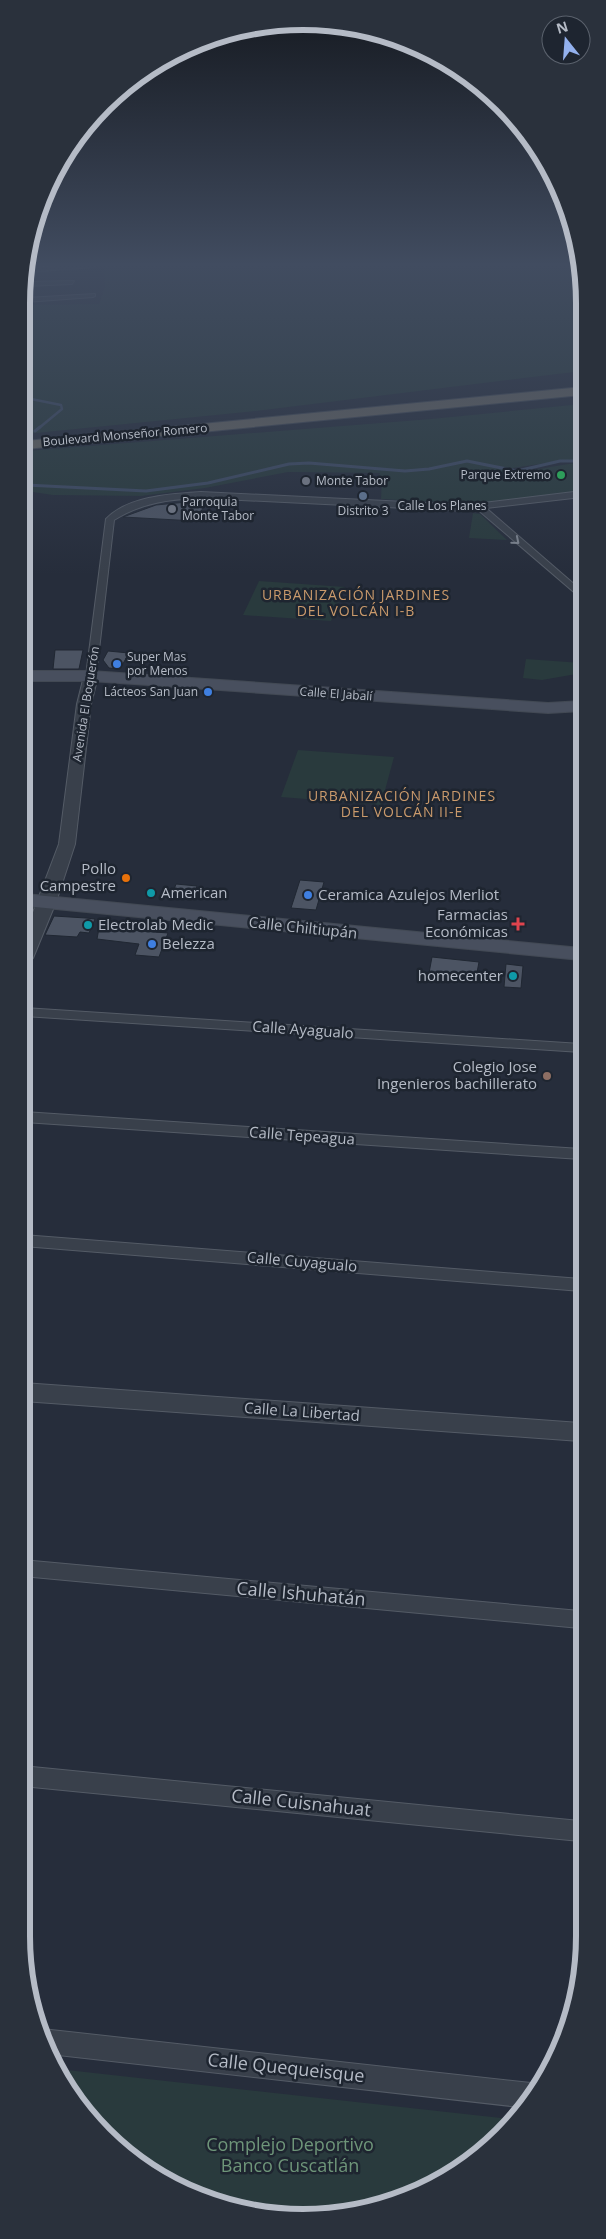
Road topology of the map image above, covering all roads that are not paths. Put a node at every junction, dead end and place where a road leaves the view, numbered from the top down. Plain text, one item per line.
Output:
1 (576, 386) edge
2 (576, 392) edge
3 (434, 393) dead end
4 (576, 401) edge
5 (101, 431) junction
6 (30, 442) edge
7 (30, 442) edge
8 (30, 442) edge
9 (576, 495) edge
10 (181, 496) joint
11 (480, 508) junction
12 (576, 591) edge
13 (30, 676) edge
14 (91, 676) junction
15 (576, 706) edge
16 (30, 901) edge
17 (47, 902) junction
18 (30, 943) edge
19 (576, 954) edge
20 (30, 1012) edge
21 (576, 1048) edge
22 (30, 1117) edge
23 (576, 1154) edge
24 (30, 1240) edge
25 (576, 1285) edge
26 (30, 1393) edge
27 (576, 1432) edge
28 (30, 1569) edge
29 (576, 1620) edge
30 (30, 1777) edge
31 (576, 1831) edge
32 (52, 2042) edge
33 (525, 2095) edge

1 - 5 highway, Boulevard Monseñor Romero
2 - 7 highway, Boulevard Monseñor Romero
3 - 5 highway
4 - 8 highway
5 - 6 highway, Boulevard Monseñor Romero
9 - 11 street, Calle Los Planes
10 - 11 street, Calle Los Planes
10 - 14 street, Avenida El Boquerón
11 -> 12 street
13 - 14 main road, Calle El Jabalí
14 - 15 main road, Calle El Jabalí
14 - 17 street, Avenida El Boquerón
16 - 17 main road, Calle Chiltiupán
17 - 18 street, Avenida El Boquerón
17 - 19 main road, Calle Chiltiupán
20 - 21 street, Calle Ayagualo
22 - 23 street, Calle Tepeagua
24 - 25 street, Calle Cuyagualo
26 - 27 street, Calle La Libertad
28 - 29 street, Calle Ishuhatán
30 - 31 street, Calle Cuisnahuat
32 - 33 street, Calle Quequeisque

